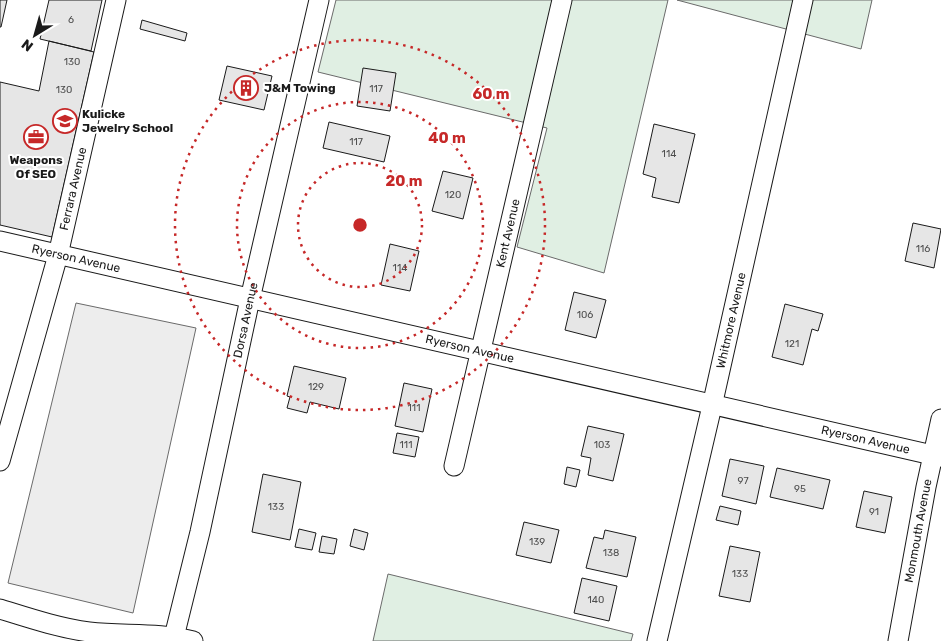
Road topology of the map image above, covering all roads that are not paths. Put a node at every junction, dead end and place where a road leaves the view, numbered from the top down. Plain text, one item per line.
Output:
1 (116, 0) edge
2 (318, 0) edge
3 (562, 0) edge
4 (803, 0) edge
5 (0, 241) edge
6 (58, 256) junction
7 (250, 299) junction
8 (480, 352) junction
9 (712, 406) junction
10 (941, 419) edge
11 (937, 456) edge
12 (0, 461) edge
13 (454, 466) dead end
14 (0, 609) edge
15 (174, 639) edge
16 (192, 641) edge
17 (657, 641) edge
18 (898, 641) edge

1 - 6 street, Ferrara Avenue
2 - 7 street, Dorsa Avenue
3 - 8 street, Kent Avenue
4 - 9 street, Whitmore Avenue
5 - 6 street, Ryerson Avenue
6 - 7 street, Ryerson Avenue
6 - 12 street, Ferrara Avenue
7 - 8 street, Ryerson Avenue
7 - 15 street, Dorsa Avenue
8 - 9 street, Ryerson Avenue
8 - 13 street, Kent Avenue
9 - 11 street, Ryerson Avenue
9 - 17 street, Whitmore Avenue
10 - 11 street, Monmouth Avenue
11 - 18 street, Monmouth Avenue
14 - 15 street
15 - 16 street

